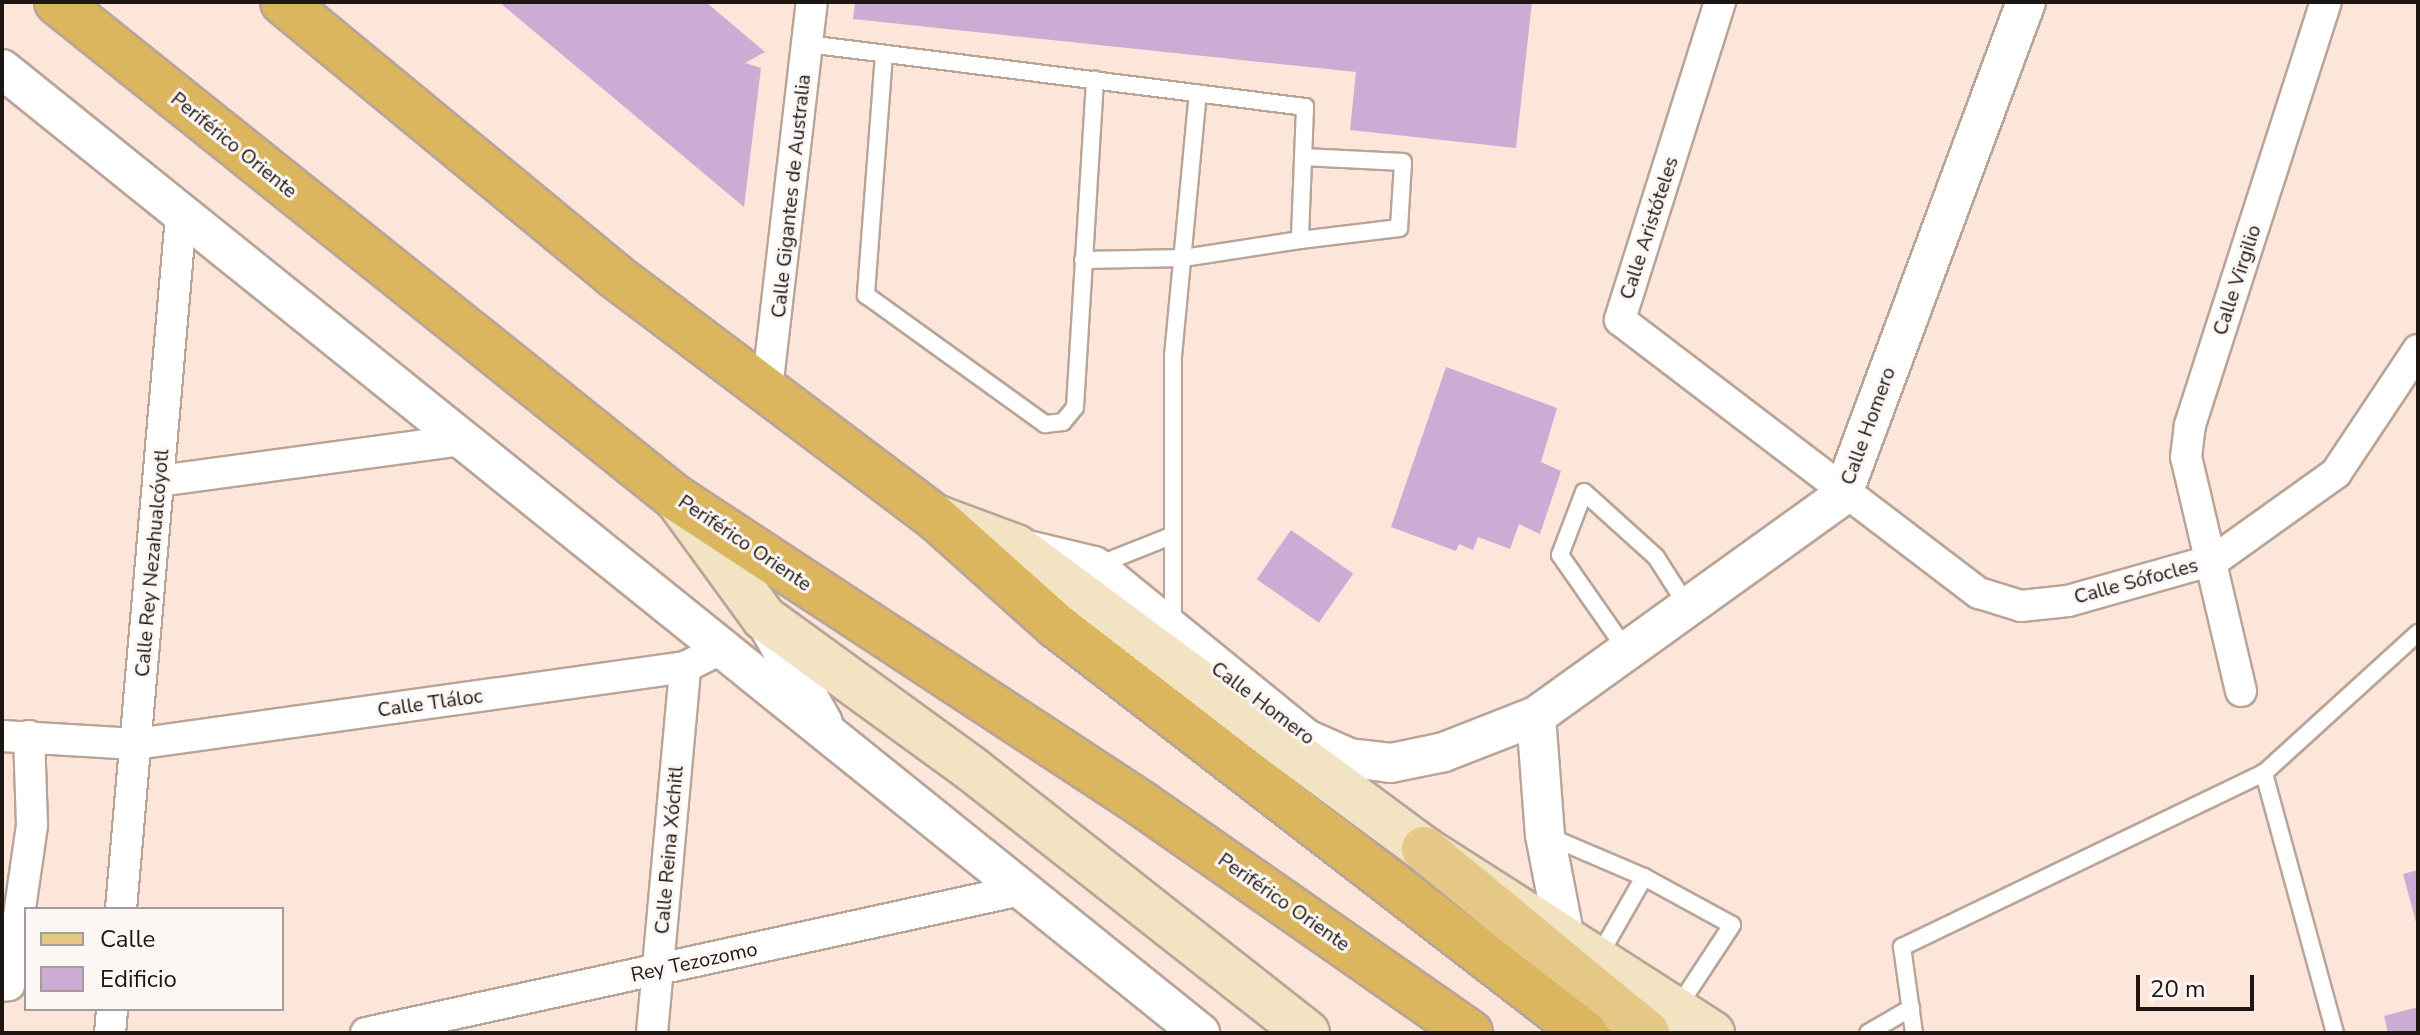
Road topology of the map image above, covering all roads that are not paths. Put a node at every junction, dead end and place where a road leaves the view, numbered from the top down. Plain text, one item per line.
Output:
1 (57, 2) edge
2 (283, 2) edge
3 (812, 2) edge
4 (1720, 2) edge
5 (2026, 2) edge
6 (2326, 2) edge
7 (808, 44) junction
8 (884, 54) junction
9 (2, 69) edge
10 (1095, 80) junction
11 (1198, 93) junction
12 (1303, 157) junction
13 (181, 216) junction
14 (1300, 240) junction
15 (1184, 258) junction
16 (1083, 260) junction
17 (2418, 350) edge
18 (767, 389) junction
19 (461, 440) junction
20 (159, 481) junction
21 (1842, 496) junction
22 (676, 498) junction
23 (935, 517) junction
24 (1171, 536) junction
25 (1016, 547) junction
26 (2216, 559) junction
27 (1094, 566) junction
28 (1688, 607) junction
29 (764, 618) junction
30 (2418, 633) edge
31 (1174, 634) junction
32 (721, 649) junction
33 (1627, 651) junction
34 (685, 667) junction
35 (2241, 691) dead end
36 (1536, 716) junction
37 (15, 736) edge
38 (834, 743) junction
39 (136, 744) junction
40 (2264, 773) junction
41 (1545, 835) junction
42 (1424, 849) junction
43 (1644, 877) junction
44 (1021, 890) junction
45 (121, 907) edge
46 (1582, 945) junction
47 (658, 970) junction
48 (2, 986) edge
49 (1911, 1008) junction
50 (112, 1011) edge
51 (1662, 1020) edge
52 (110, 1033) edge
53 (366, 1033) edge
54 (652, 1033) edge
55 (1200, 1033) edge
56 (1307, 1033) edge
57 (1470, 1033) edge
58 (1585, 1033) edge
59 (1712, 1033) edge
60 (1868, 1033) edge
61 (1914, 1033) edge
62 (2335, 1033) edge

1 - 22 highway, Periférico Oriente
2 - 18 highway
3 - 7 street, Calle Gigantes de Australia
4 - 21 street, Calle Aristóteles
5 - 21 street, Calle Homero
6 - 26 street, Calle Virgilio
7 - 8 lane
7 - 18 street, Calle Gigantes de Australia
8 - 10 lane
8 - 16 lane
9 - 13 street
10 - 11 lane
10 - 16 lane
11 - 12 lane
11 - 15 lane
12 - 14 lane
12 - 14 lane
13 - 19 street
13 - 20 street, Calle Rey Nezahualcóyotl
14 - 15 lane
15 - 16 lane
15 - 24 lane
17 - 26 street, Calle Sófocles
18 - 23 highway
19 - 20 street
19 - 32 street
20 - 39 street, Calle Rey Nezahualcóyotl
21 - 26 street, Calle Sófocles
21 - 28 street, Calle Homero
22 - 29 main road
22 - 57 highway, Periférico Oriente
23 - 25 main road
23 - 58 highway
24 - 27 lane
24 - 31 lane
25 - 27 street, Calle Homero
25 - 42 main road
26 - 35 street, Calle Virgilio
27 - 31 street, Calle Homero
28 - 33 street, Calle Homero
28 - 33 lane
29 - 38 street
29 - 56 main road
30 - 40 lane
31 - 36 street, Calle Homero
32 - 34 street, Calle Tláloc
32 - 38 street
33 - 36 street, Calle Homero
34 - 39 street, Calle Tláloc
34 - 47 street, Calle Reina Xóchitl
36 - 41 street
37 - 39 street, Calle Tláloc
37 - 48 street
38 - 44 street
39 - 45 street, Calle Rey Nezahualcóyotl
40 - 49 lane
40 - 62 lane
41 - 43 lane
41 - 46 street
42 - 46 main road
42 - 51 main road
43 - 46 lane
43 - 51 lane
44 - 47 street, Rey Tezozomo
44 - 55 street
46 - 51 main road
47 - 53 street, Rey Tezozomo
47 - 54 street, Calle Reina Xóchitl
49 - 60 lane
49 - 61 lane
50 - 52 street
51 - 59 main road

